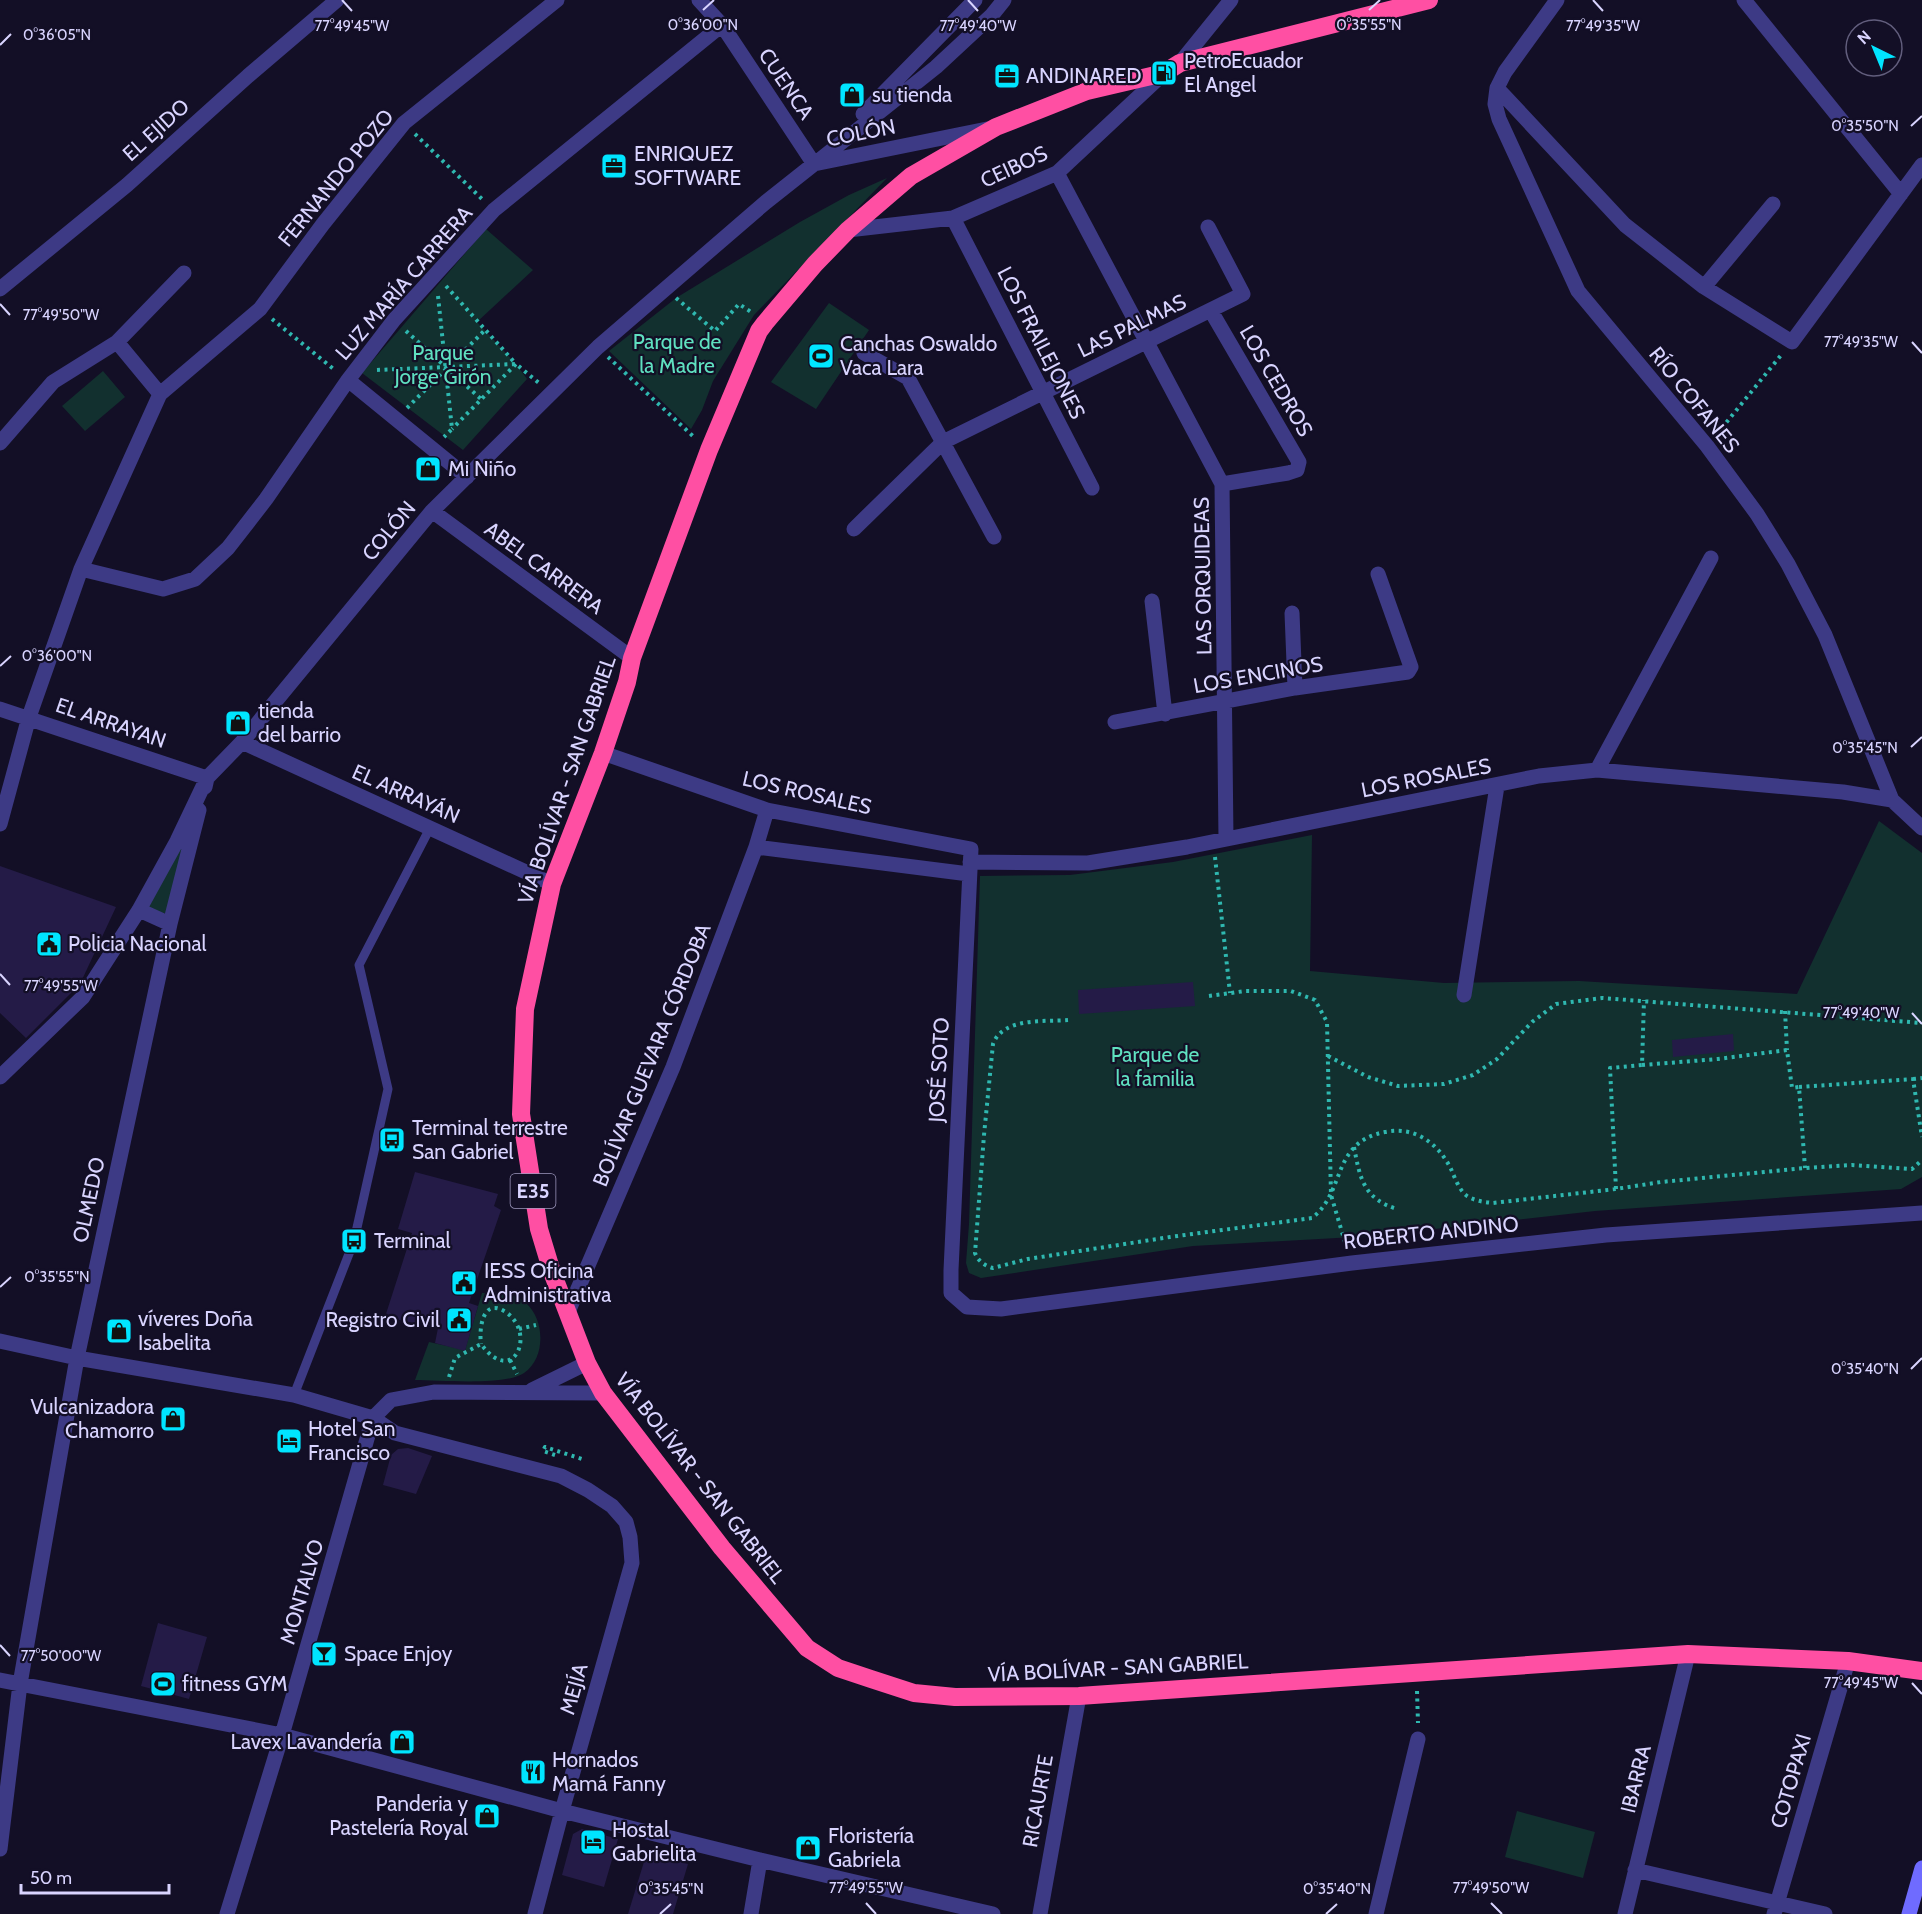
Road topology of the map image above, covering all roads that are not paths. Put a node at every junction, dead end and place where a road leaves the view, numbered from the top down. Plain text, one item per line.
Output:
1 (338, 0) edge
2 (557, 0) edge
3 (699, 0) edge
4 (975, 0) edge
5 (1004, 0) edge
6 (1231, 0) edge
7 (1429, 0) edge
8 (1557, 0) edge
9 (1744, 0) edge
10 (722, 25) junction
11 (1180, 63) junction
12 (1164, 73) junction
13 (1497, 88) junction
14 (996, 127) junction
15 (814, 164) junction
16 (1922, 165) edge
17 (1057, 173) junction
18 (1901, 194) junction
19 (1773, 204) dead end
20 (953, 218) junction
21 (1208, 227) dead end
22 (848, 230) junction
23 (184, 273) dead end
24 (1704, 287) junction
25 (0, 289) edge
26 (1211, 311) junction
27 (117, 342) junction
28 (1148, 342) junction
29 (864, 353) dead end
30 (351, 376) junction
31 (1043, 393) junction
32 (160, 394) junction
33 (943, 442) junction
34 (0, 443) edge
35 (467, 477) junction
36 (1222, 484) junction
37 (1092, 488) dead end
38 (432, 511) junction
39 (854, 529) dead end
40 (994, 537) dead end
41 (1711, 558) dead end
42 (81, 569) junction
43 (1378, 574) dead end
44 (1152, 601) dead end
45 (1292, 614) dead end
46 (632, 658) junction
47 (1294, 688) junction
48 (1226, 700) junction
49 (0, 709) edge
50 (1165, 714) junction
51 (28, 717) junction
52 (1115, 722) dead end
53 (242, 742) junction
54 (603, 753) junction
55 (1597, 770) junction
56 (207, 778) junction
57 (1497, 786) junction
58 (1892, 800) junction
59 (767, 810) junction
60 (0, 824) edge
61 (430, 828) junction
62 (1922, 828) edge
63 (1220, 840) junction
64 (756, 847) junction
65 (970, 862) junction
66 (552, 884) junction
67 (139, 910) junction
68 (170, 924) junction
69 (1464, 995) dead end
70 (0, 1077) edge
71 (1922, 1213) edge
72 (951, 1293) joint
73 (568, 1312) junction
74 (0, 1341) edge
75 (77, 1358) junction
76 (587, 1363) junction
77 (529, 1392) junction
78 (603, 1393) junction
79 (294, 1395) junction
80 (373, 1418) junction
81 (1688, 1654) junction
82 (1848, 1660) junction
83 (1922, 1671) edge
84 (0, 1680) edge
85 (20, 1684) junction
86 (1079, 1696) junction
87 (282, 1735) junction
88 (1418, 1739) road end
89 (562, 1811) junction
90 (0, 1849) edge
91 (760, 1860) junction
92 (1922, 1868) edge
93 (1635, 1870) junction
94 (1776, 1908) edge
95 (227, 1914) edge
96 (535, 1914) edge
97 (750, 1914) edge
98 (993, 1914) edge
99 (1040, 1914) edge
100 (1376, 1914) edge
101 (1625, 1914) edge
102 (1825, 1914) edge
103 (1909, 1914) edge

1 - 25 street, EL EJIDO
2 - 32 street, FERNANDO POZO
3 - 10 street, CUENCA
4 - 15 street
5 - 15 street
6 - 11 street
7 - 11 highway, VÍA BOLÍVAR - SAN GABRIEL / E35
8 - 13 street
9 - 18 street
10 - 15 street, CUENCA
10 - 30 street, LUZ MARÍA CARRERA
11 - 12 highway, VÍA BOLÍVAR - SAN GABRIEL / E35
12 - 14 highway, VÍA BOLÍVAR - SAN GABRIEL / E35
12 - 17 street, CEIBOS
13 - 24 street
13 - 58 street, RÍO COFANES
14 - 15 street, COLÓN
14 - 22 highway, VÍA BOLÍVAR - SAN GABRIEL / E35
15 - 35 street, COLÓN
16 - 18 street
17 - 20 street, CEIBOS
17 - 28 street, LAS ORQUIDEAS
18 - 24 street
19 - 24 street
20 - 22 street, CEIBOS
20 - 31 street, LOS FRAILEJONES
21 - 26 street, LAS PALMAS
22 - 46 highway, VÍA BOLÍVAR - SAN GABRIEL / E35
23 - 27 street
26 - 28 street, LAS PALMAS
26 - 36 street, LOS CEDROS
27 - 32 street
27 - 34 street
28 - 31 street, LAS PALMAS
28 - 36 street, LAS ORQUIDEAS
29 - 33 street
30 - 35 street
30 - 42 street, LUZ MARÍA CARRERA
31 - 33 street, LAS PALMAS
31 - 37 street, LOS FRAILEJONES
32 - 42 street, FERNANDO POZO
33 - 39 street, LAS PALMAS
33 - 40 street
35 - 38 street, COLÓN
36 - 48 street, LAS ORQUIDEAS
38 - 46 street, ABEL CARRERA
38 - 53 street, COLÓN
41 - 55 street
42 - 51 street, FERNANDO POZO
43 - 47 street, LOS ENCINOS
44 - 50 street
45 - 47 street
46 - 54 highway, VÍA BOLÍVAR - SAN GABRIEL / E35
47 - 48 street, LOS ENCINOS
48 - 50 street, LOS ENCINOS
48 - 63 street, LAS ORQUIDEAS
49 - 51 street, EL ARRAYAN
50 - 52 street, LOS ENCINOS
51 - 56 street, EL ARRAYAN
51 - 60 street, FERNANDO POZO
53 - 56 street, COLÓN
53 - 61 street, EL ARRAYÁN
54 - 59 street, LOS ROSALES
54 - 66 highway, VÍA BOLÍVAR - SAN GABRIEL / E35
55 - 57 street, LOS ROSALES
55 - 58 street, LOS ROSALES
56 - 67 street, COLÓN
56 - 68 street, OLMEDO
57 - 63 street, LOS ROSALES
57 - 69 street
58 - 62 street, RÍO COFANES
59 - 64 street, BOLÍVAR GUEVARA CÓRDOBA
59 - 65 street, LOS ROSALES
61 - 66 street, EL ARRAYÁN
61 - 79 lane
63 - 65 street, LOS ROSALES
64 - 65 street
64 - 73 street, BOLÍVAR GUEVARA CÓRDOBA
65 - 72 street, JOSÉ SOTO
66 - 73 highway, VÍA BOLÍVAR - SAN GABRIEL / E35
67 - 68 street
67 - 70 street, COLÓN
68 - 75 street, OLMEDO
71 - 72 street, ROBERTO ANDINO
73 - 76 highway, VÍA BOLÍVAR - SAN GABRIEL / E35
74 - 75 street, MEJÍA
75 - 79 street, MEJÍA
75 - 85 street, OLMEDO
76 - 77 street
76 - 78 highway, VÍA BOLÍVAR - SAN GABRIEL / E35
77 - 78 street
77 - 80 street
78 - 86 highway, VÍA BOLÍVAR - SAN GABRIEL / E35
79 - 80 street, MEJÍA
80 - 87 street, MONTALVO
80 - 89 street, MEJÍA
81 - 82 highway, VÍA BOLÍVAR - SAN GABRIEL / E35
81 - 86 highway, VÍA BOLÍVAR - SAN GABRIEL / E35
81 - 93 street, IBARRA
82 - 83 highway, VÍA BOLÍVAR - SAN GABRIEL / E35
82 - 94 street, COTOPAXI
84 - 85 street
85 - 87 street
85 - 90 street, OLMEDO
86 - 99 street, RICAURTE
87 - 89 street
87 - 95 street, MONTALVO
88 - 100 street
89 - 91 street
89 - 96 street, MEJÍA
91 - 97 street
91 - 98 street
92 - 103 street
93 - 94 street
93 - 101 street, IBARRA
94 - 102 street

